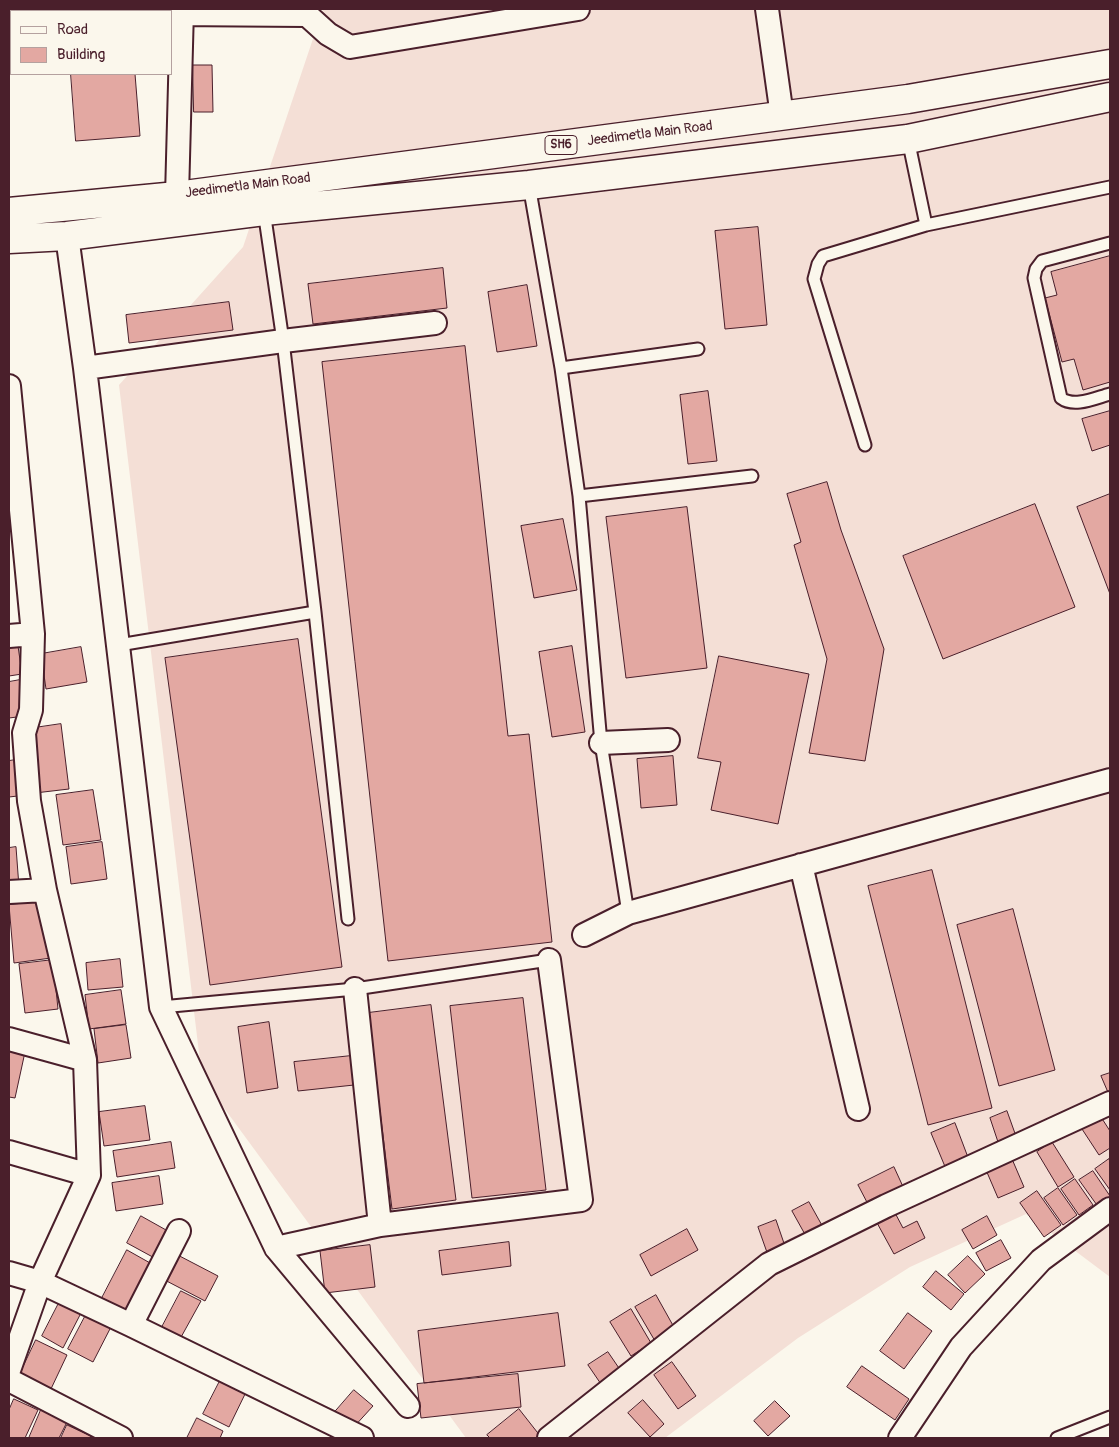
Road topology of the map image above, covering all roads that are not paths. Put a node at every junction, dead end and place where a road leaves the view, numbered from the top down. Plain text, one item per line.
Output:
1 (578, 9) edge
2 (767, 9) edge
3 (178, 12) edge
4 (307, 12) edge
5 (1110, 64) edge
6 (1110, 97) edge
7 (782, 116) junction
8 (908, 139) junction
9 (529, 185) junction
10 (1110, 187) edge
11 (177, 196) junction
12 (264, 211) junction
13 (9, 212) edge
14 (926, 225) junction
15 (67, 236) junction
16 (9, 239) edge
17 (1110, 243) edge
18 (435, 323) dead end
19 (283, 341) junction
20 (698, 349) dead end
21 (85, 368) junction
22 (561, 368) junction
23 (9, 386) edge
24 (1110, 394) edge
25 (865, 445) dead end
26 (752, 476) dead end
27 (579, 496) junction
28 (16, 548) edge
29 (315, 612) junction
30 (33, 634) junction
31 (9, 636) edge
32 (119, 645) junction
33 (16, 733) edge
34 (668, 740) dead end
35 (601, 743) junction
36 (1110, 780) edge
37 (19, 802) edge
38 (801, 865) junction
39 (45, 890) junction
40 (9, 892) edge
41 (628, 913) junction
42 (348, 919) dead end
43 (584, 935) dead end
44 (549, 960) joint
45 (355, 989) junction
46 (162, 1007) junction
47 (9, 1038) edge
48 (85, 1060) junction
49 (1110, 1103) edge
50 (858, 1109) dead end
51 (9, 1152) edge
52 (89, 1175) junction
53 (1110, 1209) edge
54 (380, 1225) junction
55 (179, 1231) dead end
56 (276, 1248) junction
57 (9, 1273) edge
58 (40, 1282) junction
59 (131, 1325) junction
60 (9, 1370) edge
61 (9, 1380) edge
62 (408, 1406) dead end
63 (1110, 1417) edge
64 (121, 1438) edge
65 (362, 1438) edge
66 (549, 1438) edge
67 (900, 1438) edge
68 (1057, 1438) edge

1 - 4 street
2 - 7 street
3 - 4 street
3 - 11 street
5 - 7 main road, Jeedimetla Main Road / SH6
6 - 8 main road, Jeedimetla Main Road
7 - 11 main road, Jeedimetla Main Road / SH6
8 - 9 main road, Jeedimetla Main Road
8 - 14 lane
9 - 12 main road, Jeedimetla Main Road
9 - 22 lane
10 - 14 lane
11 - 13 main road, Jeedimetla Main Road / SH6
12 - 15 main road, Jeedimetla Main Road
12 - 19 lane
14 - 25 lane
15 - 16 main road, Jeedimetla Main Road
15 - 21 street
17 - 24 lane
18 - 19 street
19 - 21 street
19 - 29 lane
20 - 22 lane
21 - 32 street
22 - 27 lane
23 - 28 street
26 - 27 lane
27 - 35 lane
28 - 30 street
29 - 32 lane
29 - 42 lane
30 - 31 street
30 - 33 street
32 - 46 street
33 - 37 street
34 - 35 street
35 - 41 lane
36 - 38 street
37 - 39 street
38 - 41 street
38 - 50 street
39 - 40 street
39 - 48 street
41 - 43 street
44 - 45 lane
44 - 54 street
45 - 46 lane
45 - 54 street
46 - 56 street
47 - 48 street
48 - 52 street
49 - 66 street
51 - 52 street
52 - 58 street
53 - 67 street
54 - 56 street
55 - 59 street
56 - 62 street
57 - 58 street
58 - 59 street
58 - 60 street
59 - 65 street
61 - 64 street
63 - 68 lane

